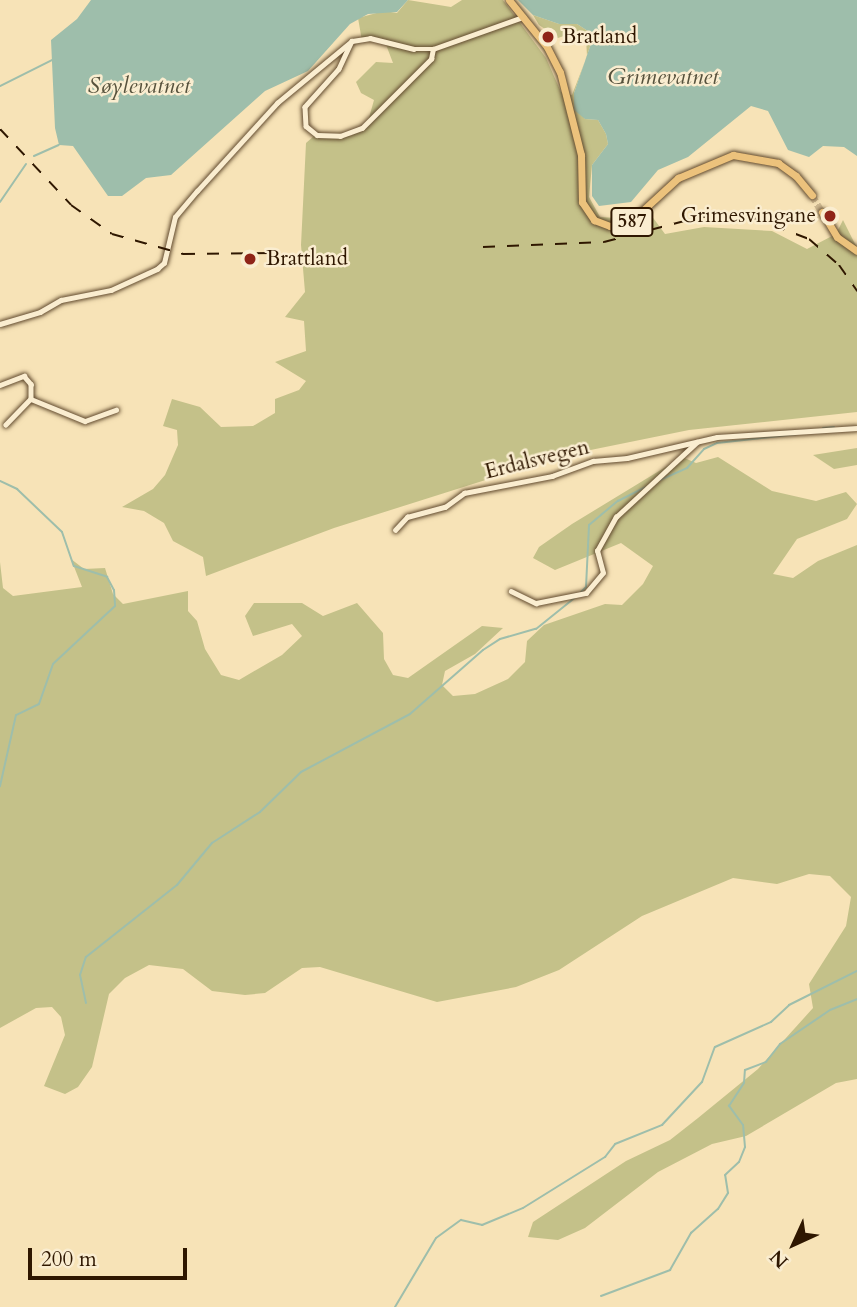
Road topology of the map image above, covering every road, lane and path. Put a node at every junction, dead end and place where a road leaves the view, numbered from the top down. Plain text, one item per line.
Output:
1 (509, 0) edge
2 (523, 17) junction
3 (352, 41) junction
4 (433, 48) junction
5 (812, 195) tunnel mouth
6 (822, 212) tunnel mouth
7 (857, 251) edge
8 (0, 324) edge
9 (0, 384) edge
10 (31, 399) junction
11 (116, 410) dead end
12 (6, 425) dead end
13 (857, 428) edge
14 (698, 441) junction
15 (395, 530) dead end
16 (511, 591) dead end

1 - 2 main road, 587
2 - 4 street
2 - 5 main road, 587
3 - 4 street
3 - 4 street
3 - 8 street
6 - 7 main road
9 - 10 street
10 - 11 street
10 - 12 street
13 - 14 street, Erdalsvegen
14 - 15 street, Erdalsvegen
14 - 16 street

